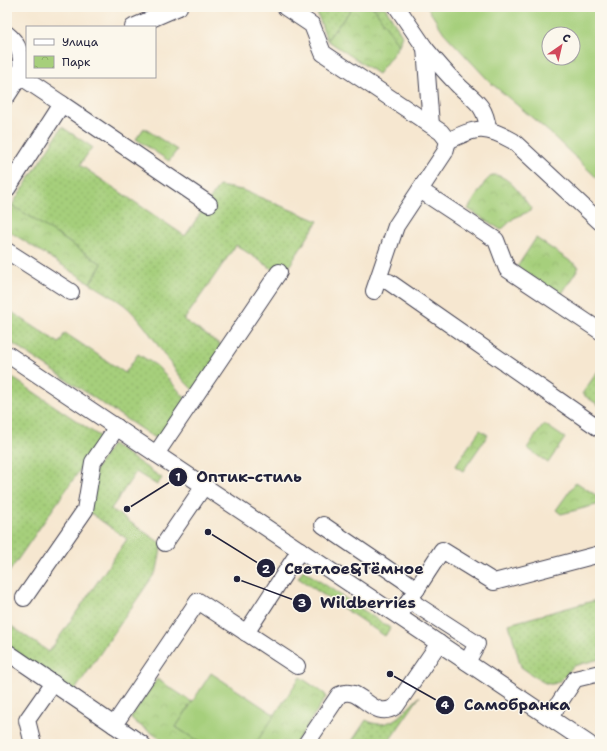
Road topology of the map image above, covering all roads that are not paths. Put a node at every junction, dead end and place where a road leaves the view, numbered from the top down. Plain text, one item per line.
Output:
1 (179, 7) edge
2 (285, 7) edge
3 (397, 7) edge
4 (135, 26) edge
5 (7, 34) edge
6 (425, 48) junction
7 (24, 74) edge
8 (29, 78) edge
9 (7, 96) edge
10 (62, 104) junction
11 (431, 125) junction
12 (488, 129) junction
13 (448, 141) junction
14 (7, 189) edge
15 (420, 190) junction
16 (209, 204) dead end
17 (600, 222) edge
18 (7, 250) edge
19 (279, 272) dead end
20 (389, 282) dead end
21 (374, 291) dead end
22 (71, 292) dead end
23 (600, 331) edge
24 (7, 354) edge
25 (116, 427) junction
26 (600, 429) edge
27 (156, 454) junction
28 (204, 486) junction
29 (323, 525) dead end
30 (165, 543) dead end
31 (300, 550) junction
32 (600, 554) edge
33 (413, 594) junction
34 (24, 598) dead end
35 (399, 616) junction
36 (246, 632) junction
37 (438, 643) junction
38 (7, 652) edge
39 (466, 662) junction
40 (297, 666) dead end
41 (600, 673) edge
42 (52, 683) junction
43 (550, 717) junction
44 (114, 725) junction
45 (33, 744) edge
46 (142, 744) edge
47 (306, 744) edge
48 (589, 744) edge

1 - 4 street
2 - 11 street
3 - 6 street
5 - 7 street
6 - 11 street
6 - 12 street
7 - 9 street
8 - 10 street
10 - 14 street
10 - 16 street
11 - 13 street
12 - 13 street
12 - 17 street
13 - 15 street
15 - 21 street
15 - 23 street
18 - 22 street
19 - 27 street
20 - 26 street
24 - 25 street
25 - 27 street
25 - 34 street
27 - 28 street
28 - 30 street
28 - 31 street
29 - 33 street
31 - 35 street
31 - 36 street
32 - 33 street
33 - 35 street
33 - 39 street
35 - 37 street
36 - 40 street
36 - 44 street
37 - 39 street
37 - 47 street
38 - 42 street
39 - 43 street
41 - 43 street
42 - 44 street
42 - 45 street
43 - 48 street
44 - 46 street

